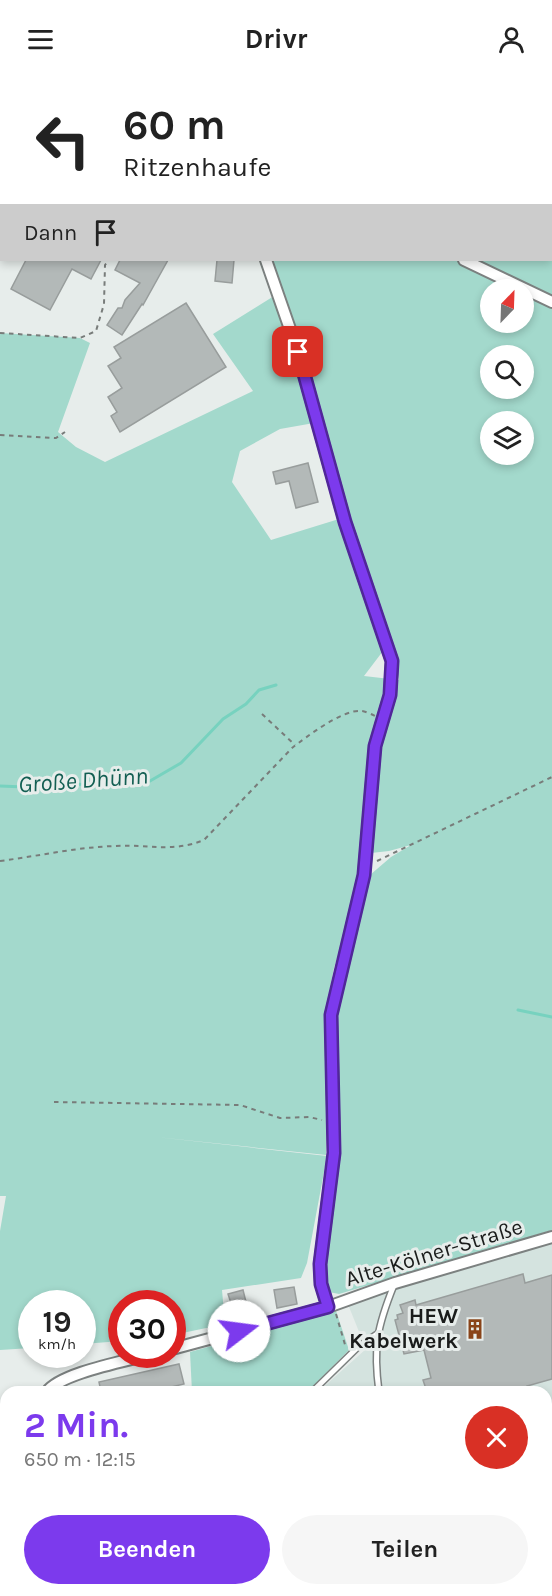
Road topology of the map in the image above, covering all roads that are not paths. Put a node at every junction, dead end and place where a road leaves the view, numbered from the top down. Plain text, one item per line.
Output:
1 (266, 261) edge
2 (466, 261) edge
3 (552, 302) edge
4 (552, 1237) edge
5 (395, 1284) junction
6 (331, 1306) junction
7 (377, 1334) junction
8 (186, 1345) edge
9 (108, 1366) edge
10 (53, 1386) edge
11 (319, 1386) edge
12 (378, 1386) edge

1 - 6 street
2 - 3 street
4 - 5 street, Alte-Kölner-Straße
5 - 6 street, Alte-Kölner-Straße
5 - 7 lane
6 - 8 street, Alte-Kölner-Straße
7 - 11 lane
7 - 12 lane
9 - 10 street

